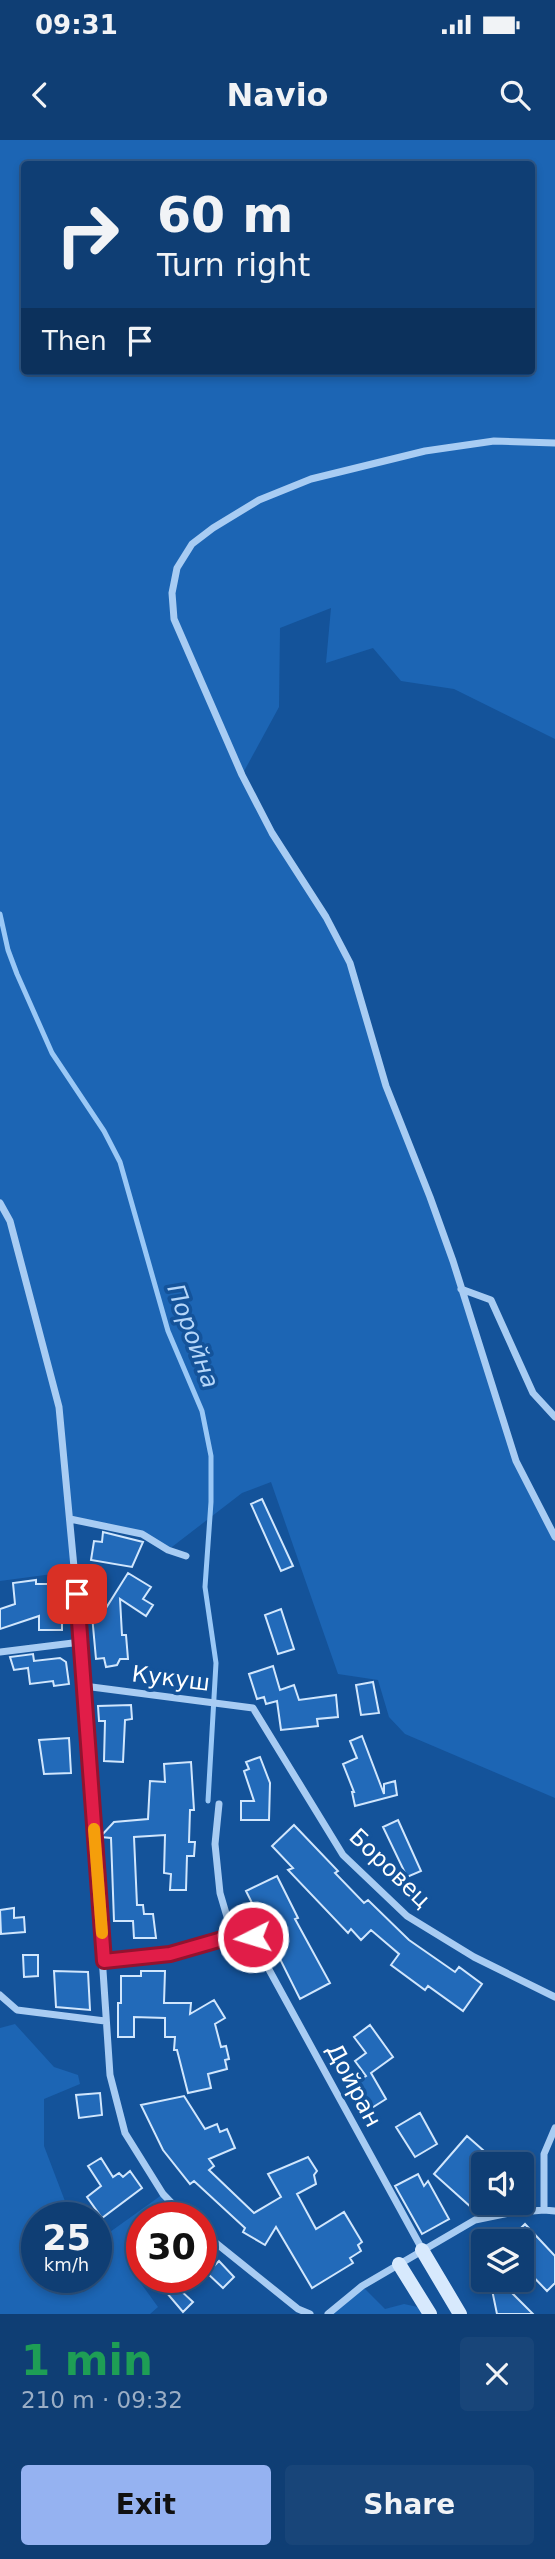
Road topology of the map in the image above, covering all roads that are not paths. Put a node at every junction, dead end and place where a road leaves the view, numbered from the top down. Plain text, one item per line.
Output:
1 (555, 443) edge
2 (0, 1203) edge
3 (461, 1289) junction
4 (555, 1417) edge
5 (70, 1519) junction
6 (555, 1537) edge
7 (186, 1556) dead end
8 (81, 1642) junction
9 (0, 1652) edge
10 (84, 1686) junction
11 (253, 1707) joint
12 (219, 1804) dead end
13 (233, 1937) junction
14 (104, 1961) junction
15 (0, 1995) edge
16 (555, 1997) edge
17 (105, 2021) junction
18 (555, 2128) edge
19 (171, 2202) edge
20 (544, 2210) junction
21 (555, 2211) edge
22 (217, 2244) edge
23 (422, 2250) junction
24 (399, 2264) junction
25 (310, 2314) edge
26 (328, 2314) edge
27 (430, 2314) edge
28 (460, 2314) edge

1 - 3 street
2 - 5 street
3 - 4 street
3 - 6 street
5 - 7 street
5 - 8 street
8 - 9 street
8 - 10 street
10 - 11 street, Кукуш
10 - 14 street
11 - 16 street, Боровец
12 - 13 street
13 - 14 street
13 - 23 street, Дойран
14 - 17 street
15 - 17 street
17 - 19 street
18 - 20 street
20 - 21 street
20 - 23 street
22 - 25 street
23 - 24 street
23 - 28 main road
24 - 26 street
24 - 27 main road

